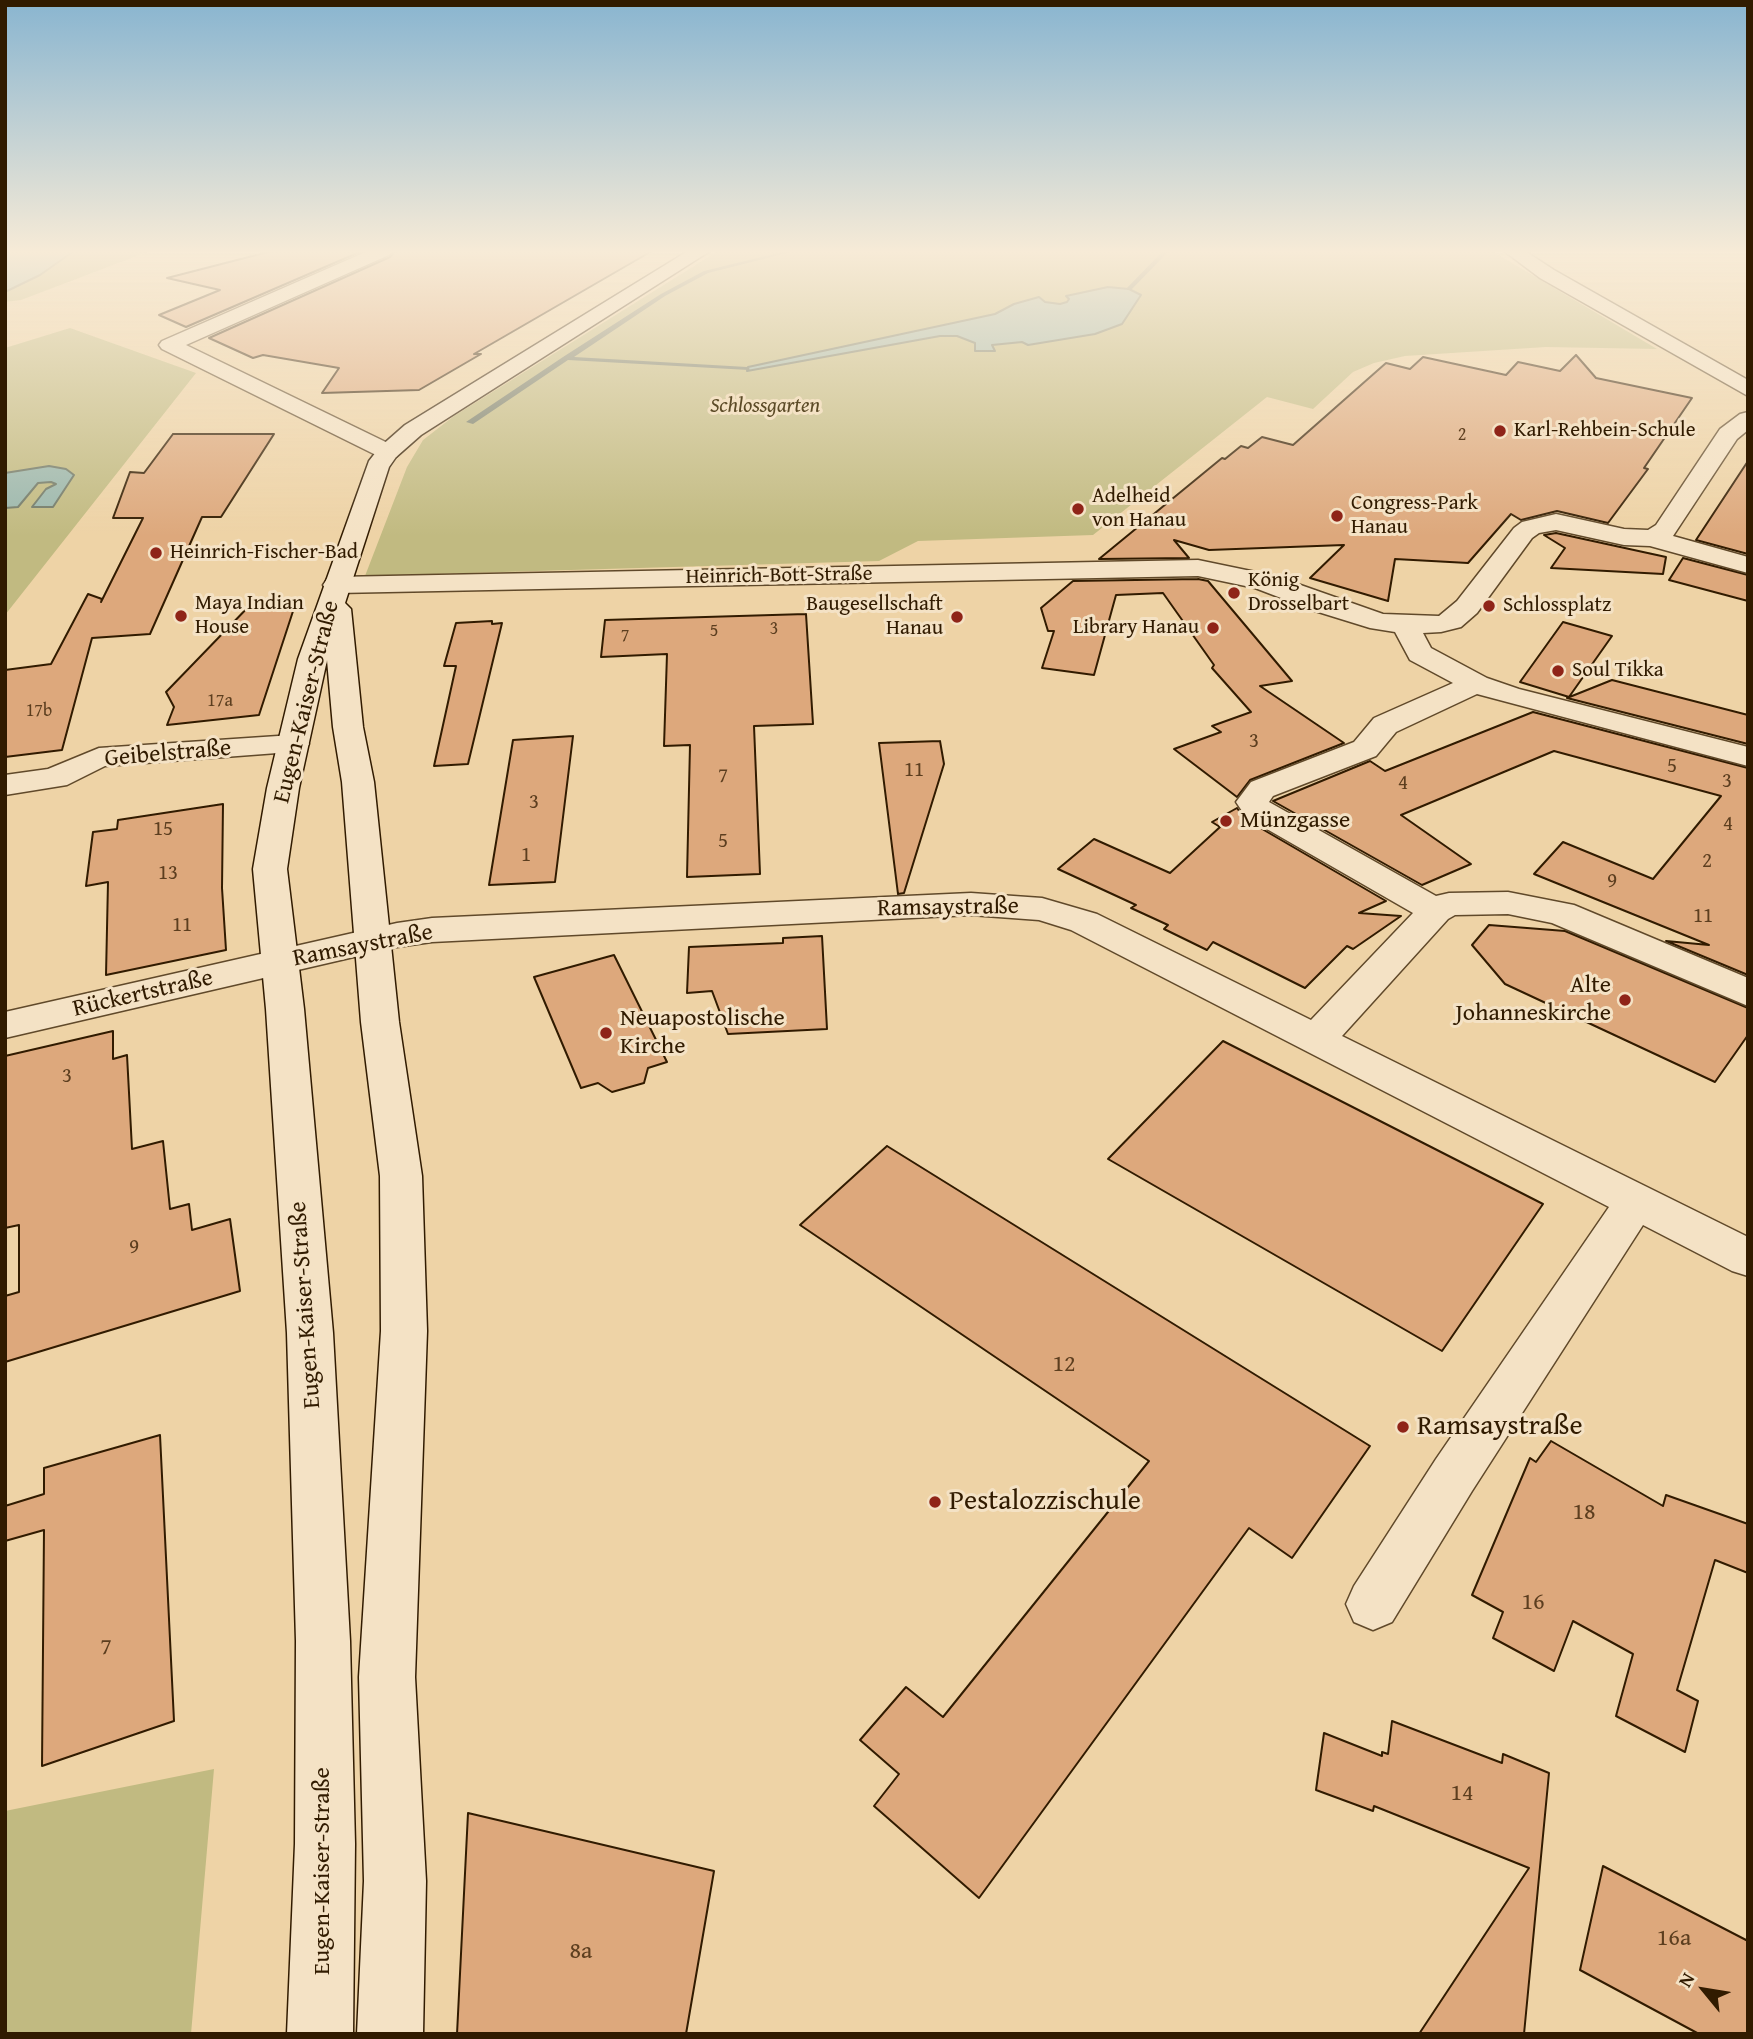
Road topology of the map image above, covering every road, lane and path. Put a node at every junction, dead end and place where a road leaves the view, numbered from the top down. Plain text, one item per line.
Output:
1 (171, 346) edge
2 (548, 346) edge
3 (1672, 346) edge
4 (1748, 390) edge
5 (1748, 419) edge
6 (388, 452) junction
7 (1651, 538) junction
8 (1748, 565) edge
9 (337, 585) junction
10 (1407, 625) junction
11 (1476, 684) junction
12 (293, 744) junction
13 (1748, 757) edge
14 (5, 785) edge
15 (1435, 911) junction
16 (374, 940) junction
17 (280, 962) junction
18 (1748, 993) edge
19 (5, 1025) edge
20 (1317, 1038) junction
21 (1636, 1201) junction
22 (1748, 1258) edge
23 (1373, 1604) dead end
24 (320, 2034) edge
25 (390, 2034) edge

1 - 6 street
2 - 6 street, Eugen-Kaiser-Straße
3 - 4 street
5 - 7 street
6 - 9 street, Eugen-Kaiser-Straße
7 - 8 street
7 - 10 street
9 - 10 street, Heinrich-Bott-Straße
9 - 12 street, Eugen-Kaiser-Straße
9 - 16 street, Eugen-Kaiser-Straße
10 - 11 street
11 - 13 street
11 - 15 street
12 - 14 street, Geibelstraße
12 - 17 street, Eugen-Kaiser-Straße
15 - 18 street
15 - 20 street
16 - 17 street, Ramsaystraße
16 - 20 street, Ramsaystraße
16 - 25 street, Eugen-Kaiser-Straße
17 - 19 street, Rückertstraße
17 - 24 street, Eugen-Kaiser-Straße
20 - 21 street, Ramsaystraße
21 - 22 street, Ramsaystraße
21 - 23 street

